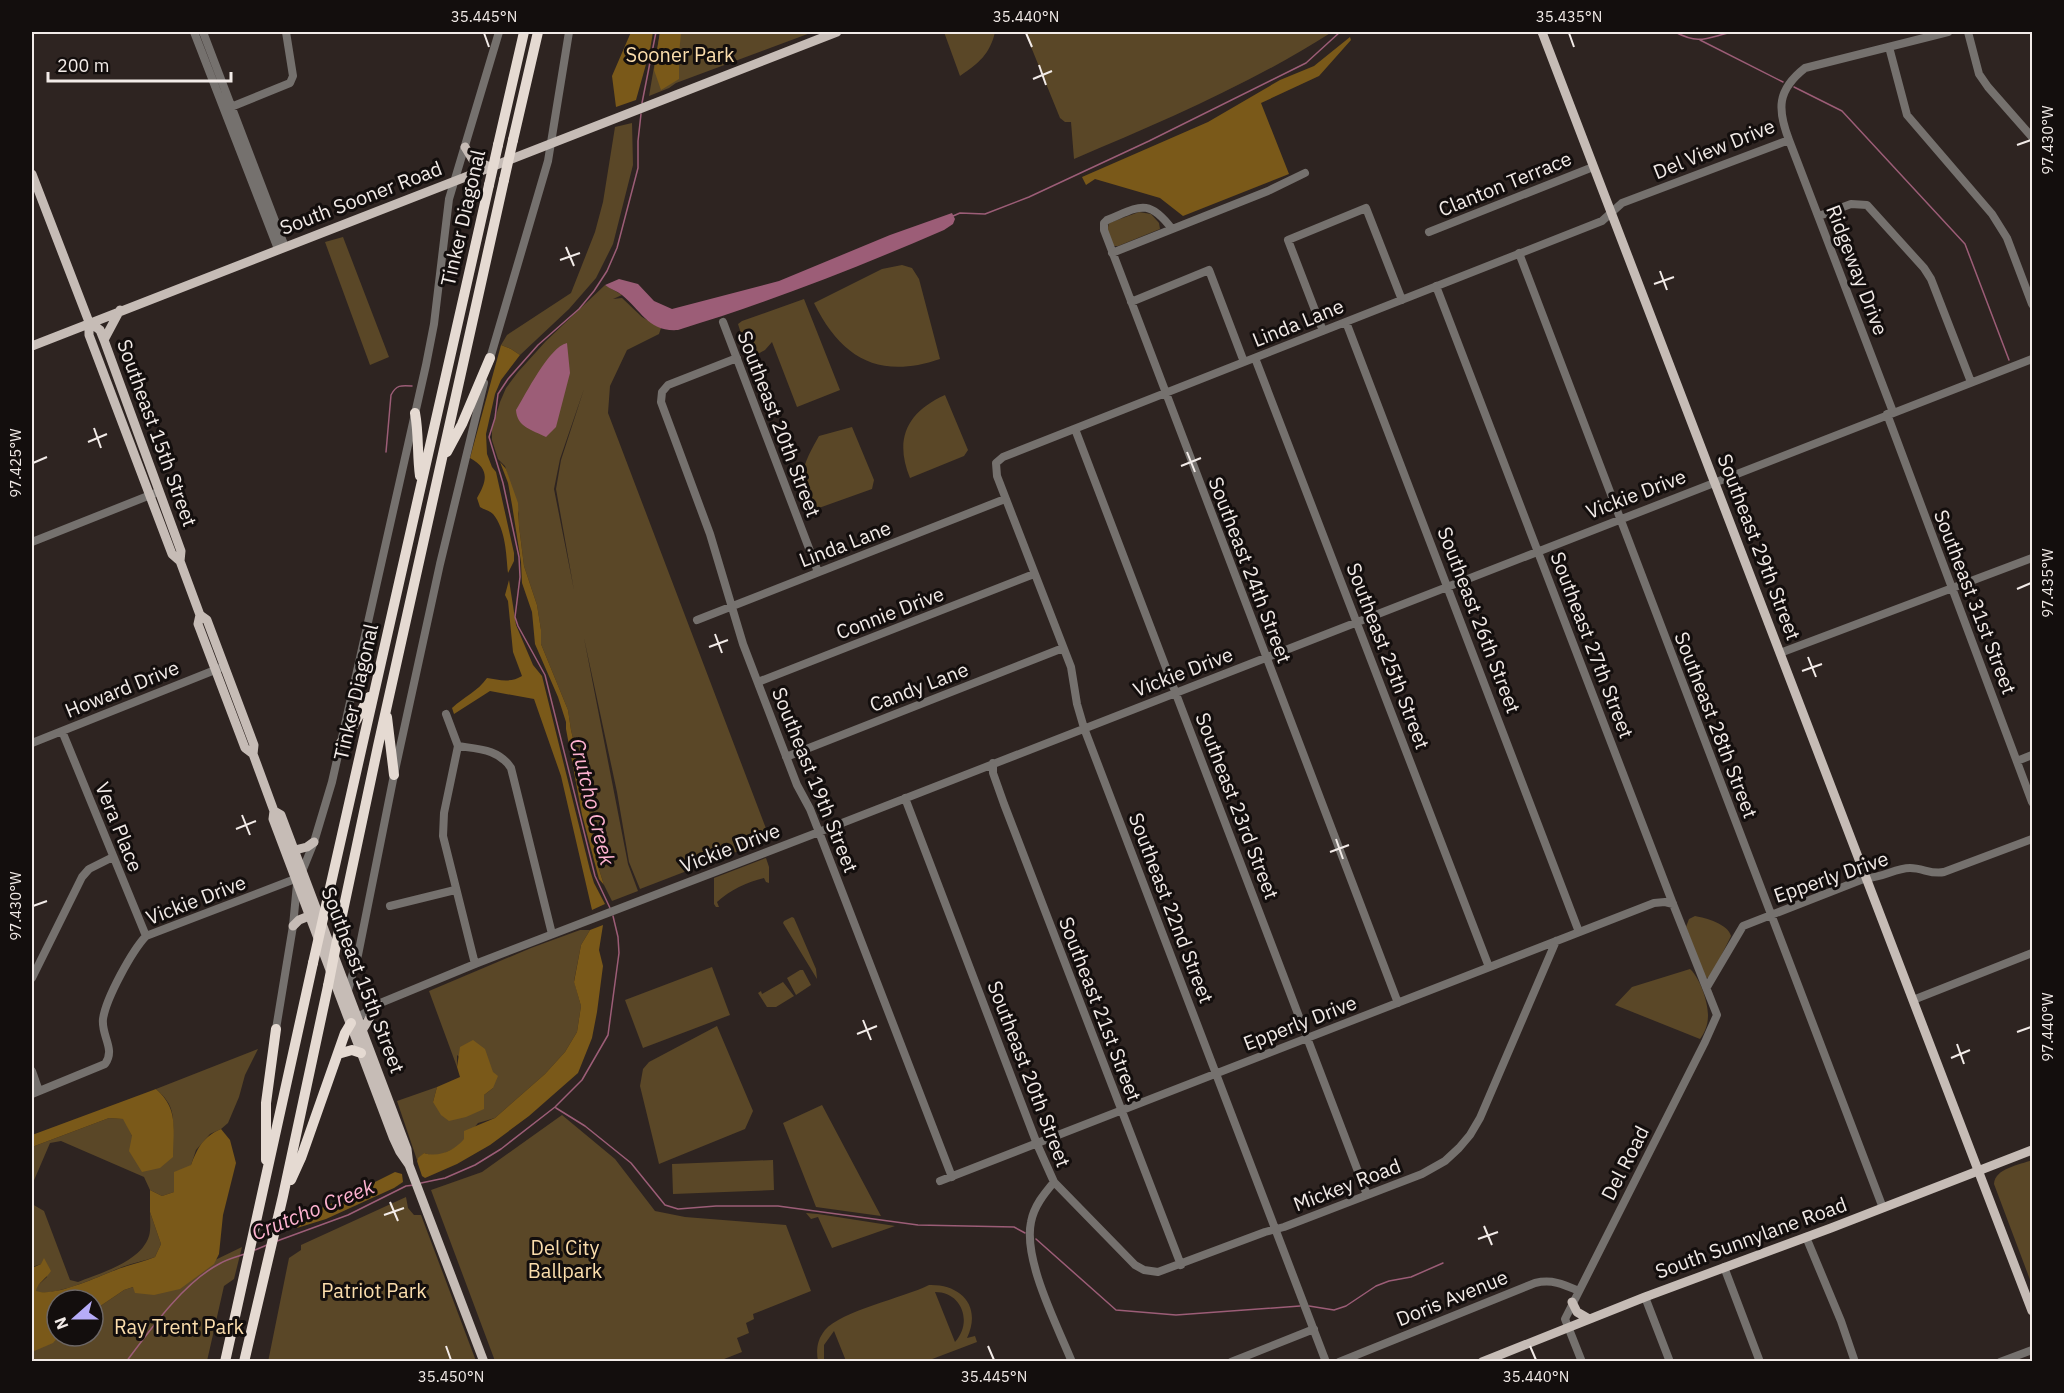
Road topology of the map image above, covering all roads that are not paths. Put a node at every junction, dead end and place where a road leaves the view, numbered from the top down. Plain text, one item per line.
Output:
1 (194, 32) edge
2 (202, 32) edge
3 (286, 32) edge
4 (499, 32) edge
5 (524, 32) edge
6 (538, 32) edge
7 (569, 32) edge
8 (837, 32) edge
9 (1542, 32) edge
10 (1948, 32) edge
11 (1968, 32) edge
12 (1929, 34) edge
13 (1889, 47) junction
14 (231, 107) junction
15 (2032, 137) edge
16 (1789, 140) junction
17 (550, 143) junction
18 (465, 147) junction
19 (490, 167) junction
20 (1593, 167) junction
21 (1305, 173) dead end
22 (32, 174) edge
23 (453, 181) junction
24 (1611, 212) junction
25 (1819, 216) junction
26 (1172, 229) junction
27 (1429, 232) dead end
28 (281, 248) junction
29 (1112, 253) junction
30 (1519, 253) junction
31 (1436, 286) junction
32 (1402, 300) junction
33 (1131, 302) junction
34 (2032, 304) edge
35 (120, 310) junction
36 (89, 322) junction
37 (723, 322) dead end
38 (1346, 322) junction
39 (1323, 331) junction
40 (104, 340) junction
41 (32, 346) edge
42 (490, 358) junction
43 (737, 358) junction
44 (1255, 358) junction
45 (2032, 358) edge
46 (1244, 362) junction
47 (1971, 382) junction
48 (1165, 393) junction
49 (415, 413) junction
50 (1890, 413) junction
51 (1075, 429) junction
52 (136, 445) junction
53 (996, 464) joint
54 (440, 465) junction
55 (1714, 481) junction
56 (421, 487) junction
57 (154, 494) junction
58 (1005, 499) junction
59 (1621, 518) junction
60 (32, 542) edge
61 (1539, 550) junction
62 (2032, 558) edge
63 (818, 572) junction
64 (1034, 574) junction
65 (1448, 585) junction
66 (1952, 588) junction
67 (732, 606) junction
68 (697, 620) dead end
69 (1357, 621) junction
70 (1063, 648) junction
71 (1780, 653) junction
72 (1266, 657) junction
73 (220, 668) junction
74 (758, 682) junction
75 (376, 683) junction
76 (1176, 692) junction
77 (386, 708) junction
78 (446, 714) dead end
79 (1084, 728) junction
80 (62, 731) junction
81 (32, 743) edge
82 (340, 744) junction
83 (458, 746) junction
84 (2032, 755) edge
85 (786, 757) junction
86 (2018, 762) junction
87 (993, 763) junction
88 (394, 775) junction
89 (905, 798) junction
90 (2032, 802) edge
91 (274, 811) junction
92 (819, 832) junction
93 (2032, 839) edge
94 (314, 842) junction
95 (295, 850) junction
96 (113, 857) junction
97 (303, 872) junction
98 (1866, 878) junction
99 (296, 881) junction
100 (455, 890) junction
101 (1672, 904) junction
102 (390, 906) dead end
103 (1771, 915) junction
104 (309, 916) junction
105 (293, 926) junction
106 (1580, 932) junction
107 (552, 934) junction
108 (146, 936) junction
109 (1556, 941) junction
110 (2032, 953) edge
111 (475, 964) junction
112 (1489, 967) junction
113 (32, 978) edge
114 (1707, 987) junction
115 (349, 990) junction
116 (1913, 1000) junction
117 (1398, 1003) junction
118 (344, 1004) junction
119 (378, 1004) junction
120 (1717, 1015) joint
121 (354, 1020) junction
122 (276, 1029) joint
123 (363, 1029) junction
124 (1307, 1038) junction
125 (361, 1053) junction
126 (338, 1054) junction
127 (32, 1071) edge
128 (1217, 1073) junction
129 (35, 1092) edge
130 (382, 1094) junction
131 (1122, 1110) junction
132 (1036, 1144) junction
133 (2032, 1150) edge
134 (1978, 1171) junction
135 (267, 1174) junction
136 (952, 1177) junction
137 (940, 1181) dead end
138 (1053, 1182) junction
139 (1367, 1195) junction
140 (283, 1196) junction
141 (1883, 1208) junction
142 (1276, 1229) junction
143 (1806, 1237) junction
144 (1181, 1265) junction
145 (1724, 1268) junction
146 (1579, 1291) junction
147 (1645, 1297) junction
148 (1572, 1302) junction
149 (2032, 1311) edge
150 (1589, 1319) junction
151 (1567, 1327) junction
152 (1314, 1329) junction
153 (2032, 1350) edge
154 (225, 1362) edge
155 (244, 1362) edge
156 (483, 1362) edge
157 (1072, 1362) edge
158 (1231, 1362) edge
159 (1326, 1362) edge
160 (1340, 1362) edge
161 (1482, 1362) edge
162 (1582, 1362) edge
163 (1670, 1362) edge
164 (1760, 1362) edge
165 (1855, 1362) edge
166 (2000, 1362) edge

1 - 28 street
2 - 14 street
3 - 14 street
4 - 18 street, Tinker Diagonal
5 - 56 highway, Tinker Diagonal, bridge
6 - 54 highway, Tinker Diagonal, bridge
7 - 17 street
8 - 17 main road, South Sooner Road
9 - 20 main road, Southeast 29th Street
10 - 12 street, Del View Drive
11 - 15 street
12 - 13 street, Del View Drive
13 - 16 street, Del View Drive
13 - 34 street
14 - 28 street
16 - 24 street, Del View Drive
16 - 25 street, Ridgeway Drive
17 - 19 main road, South Sooner Road
17 - 42 street
18 - 19 main road
18 - 23 street, Tinker Diagonal
19 - 23 main road, South Sooner Road
20 - 24 main road, Southeast 29th Street
20 - 27 street, Clanton Terrace
21 - 26 street
22 - 36 main road, Southeast 15th Street
23 - 28 main road, South Sooner Road
23 - 49 street, Tinker Diagonal
24 - 30 street, Linda Lane
24 - 55 main road, Southeast 29th Street
25 - 47 street
25 - 50 street, Ridgeway Drive
26 - 29 street
26 - 29 street, Southeast 24th Street
28 - 35 main road, South Sooner Road
29 - 33 street, Southeast 24th Street
30 - 31 street, Linda Lane
30 - 59 street, Southeast 28th Street
31 - 32 street, Linda Lane
31 - 61 street, Southeast 27th Street
32 - 38 street, Linda Lane
32 - 39 street
33 - 46 street
33 - 48 street, Southeast 24th Street
35 - 36 main road, South Sooner Road
35 - 40 main road
36 - 40 main road, Southeast 15th Street
36 - 41 main road, South Sooner Road
36 - 52 main road, Southeast 15th Street
37 - 43 street, Southeast 20th Street
38 - 39 street, Linda Lane
38 - 65 street, Southeast 26th Street
39 - 44 street, Linda Lane
40 - 52 main road, Southeast 15th Street
42 - 54 highway
42 - 88 street
43 - 63 street, Southeast 20th Street
43 - 67 street, Southeast 19th Street
44 - 46 street, Linda Lane
44 - 69 street, Southeast 25th Street
45 - 47 street, Vickie Drive
46 - 48 street, Linda Lane
47 - 50 street, Vickie Drive
48 - 51 street, Linda Lane
48 - 72 street, Southeast 24th Street
49 - 56 highway
49 - 82 street, Tinker Diagonal
50 - 55 street, Vickie Drive
50 - 66 street, Southeast 31st Street
51 - 53 street, Linda Lane
51 - 76 street, Southeast 23rd Street
52 - 57 main road, Southeast 15th Street
53 - 58 street, Southeast 22nd Street
54 - 77 highway, Tinker Diagonal
55 - 59 street, Vickie Drive
55 - 71 main road, Southeast 29th Street
56 - 75 highway, Tinker Diagonal
57 - 60 street
57 - 73 main road, Southeast 15th Street
58 - 63 street, Linda Lane
58 - 64 street, Southeast 22nd Street
59 - 61 street, Vickie Drive
59 - 103 street, Southeast 28th Street
61 - 65 street, Vickie Drive
61 - 101 street, Southeast 27th Street
62 - 66 street
63 - 67 street, Linda Lane
64 - 70 street, Southeast 22nd Street
64 - 74 street, Connie Drive
65 - 69 street, Vickie Drive
65 - 106 street, Southeast 26th Street
66 - 71 street
66 - 86 street, Southeast 31st Street
67 - 68 street, Linda Lane
67 - 74 street, Southeast 19th Street
69 - 72 street, Vickie Drive
69 - 112 street, Southeast 25th Street
70 - 79 street, Southeast 22nd Street
70 - 85 street, Candy Lane
71 - 98 main road, Southeast 29th Street
72 - 76 street, Vickie Drive
72 - 117 street, Southeast 24th Street
73 - 80 street, Howard Drive
73 - 91 main road, Southeast 15th Street
74 - 85 street, Southeast 19th Street
75 - 82 highway
75 - 135 highway, Tinker Diagonal, bridge
76 - 79 street, Vickie Drive
76 - 124 street, Southeast 23rd Street
77 - 88 highway
77 - 140 highway, Tinker Diagonal, bridge
78 - 83 street
79 - 87 street, Vickie Drive
79 - 128 street, Southeast 22nd Street
80 - 81 street, Howard Drive
80 - 96 street, Vera Place
82 - 94 street, Tinker Diagonal
83 - 100 street
83 - 107 street
84 - 86 street
85 - 92 street, Southeast 19th Street
86 - 90 street, Southeast 31st Street
87 - 89 street, Vickie Drive
87 - 131 street, Southeast 21st Street
88 - 115 street
89 - 92 street, Vickie Drive
89 - 132 street, Southeast 20th Street
91 - 95 main road, Southeast 15th Street
91 - 99 main road, Southeast 15th Street
92 - 107 street, Vickie Drive
92 - 136 street, Southeast 19th Street
93 - 98 street, Epperly Drive
94 - 95 main road
94 - 97 street, Tinker Diagonal
95 - 97 main road, Southeast 15th Street
96 - 108 street, Vera Place
96 - 113 street
97 - 99 street, Tinker Diagonal
97 - 115 main road, Southeast 15th Street
98 - 103 street, Epperly Drive
98 - 116 main road, Southeast 29th Street
99 - 104 main road, Southeast 15th Street
99 - 105 street, Tinker Diagonal
99 - 108 street, Vickie Drive
100 - 102 street
100 - 111 street
101 - 106 street, Epperly Drive
101 - 114 street, Southeast 27th Street
103 - 114 street, Epperly Drive
103 - 141 street, Southeast 28th Street
104 - 105 main road
104 - 118 main road, Southeast 15th Street
105 - 122 street, Tinker Diagonal
106 - 109 street, Epperly Drive
107 - 111 street, Vickie Drive
108 - 129 street, Vickie Drive
109 - 112 street, Epperly Drive
109 - 139 street, Mickey Road
110 - 116 street
111 - 119 street, Vickie Drive
112 - 117 street, Epperly Drive
114 - 120 street, Southeast 27th Street
115 - 118 street
115 - 121 main road, Southeast 15th Street
116 - 134 main road, Southeast 29th Street
117 - 124 street, Epperly Drive
118 - 121 main road, Southeast 15th Street
119 - 121 street, Vickie Drive
119 - 123 main road
120 - 146 street, Del Road
121 - 123 main road, Southeast 15th Street
121 - 125 main road, Southeast 15th Street
121 - 126 highway
122 - 135 highway
123 - 130 main road, Southeast 15th Street
124 - 128 street, Epperly Drive
124 - 139 street, Southeast 23rd Street
125 - 126 highway
125 - 130 main road, Southeast 15th Street
126 - 140 highway
127 - 129 street
128 - 131 street, Epperly Drive
128 - 142 street, Southeast 22nd Street
130 - 156 main road, Southeast 15th Street
131 - 132 street, Epperly Drive
131 - 144 street, Southeast 21st Street
132 - 136 street, Epperly Drive
132 - 138 street, Southeast 20th Street
133 - 134 main road, South Sunnylane Road
134 - 141 main road, South Sunnylane Road
134 - 149 main road, Southeast 29th Street
135 - 154 highway, Tinker Diagonal
136 - 137 street, Epperly Drive
138 - 144 street, Mickey Road
138 - 157 street, Southeast 20th Street
139 - 142 street, Mickey Road
140 - 155 highway, Tinker Diagonal
141 - 143 main road, South Sunnylane Road
142 - 144 street, Mickey Road
142 - 152 street, Southeast 22nd Street
143 - 145 main road, South Sunnylane Road
143 - 165 street
145 - 147 main road, South Sunnylane Road
145 - 164 street
146 - 148 street, Del Road
146 - 160 street, Doris Avenue
147 - 150 main road, South Sunnylane Road
147 - 163 street
148 - 150 main road
148 - 151 street, Del Road
150 - 151 main road, South Sunnylane Road
151 - 161 main road, South Sunnylane Road
151 - 162 street
152 - 158 street
152 - 159 street, Southeast 22nd Street
153 - 166 street

